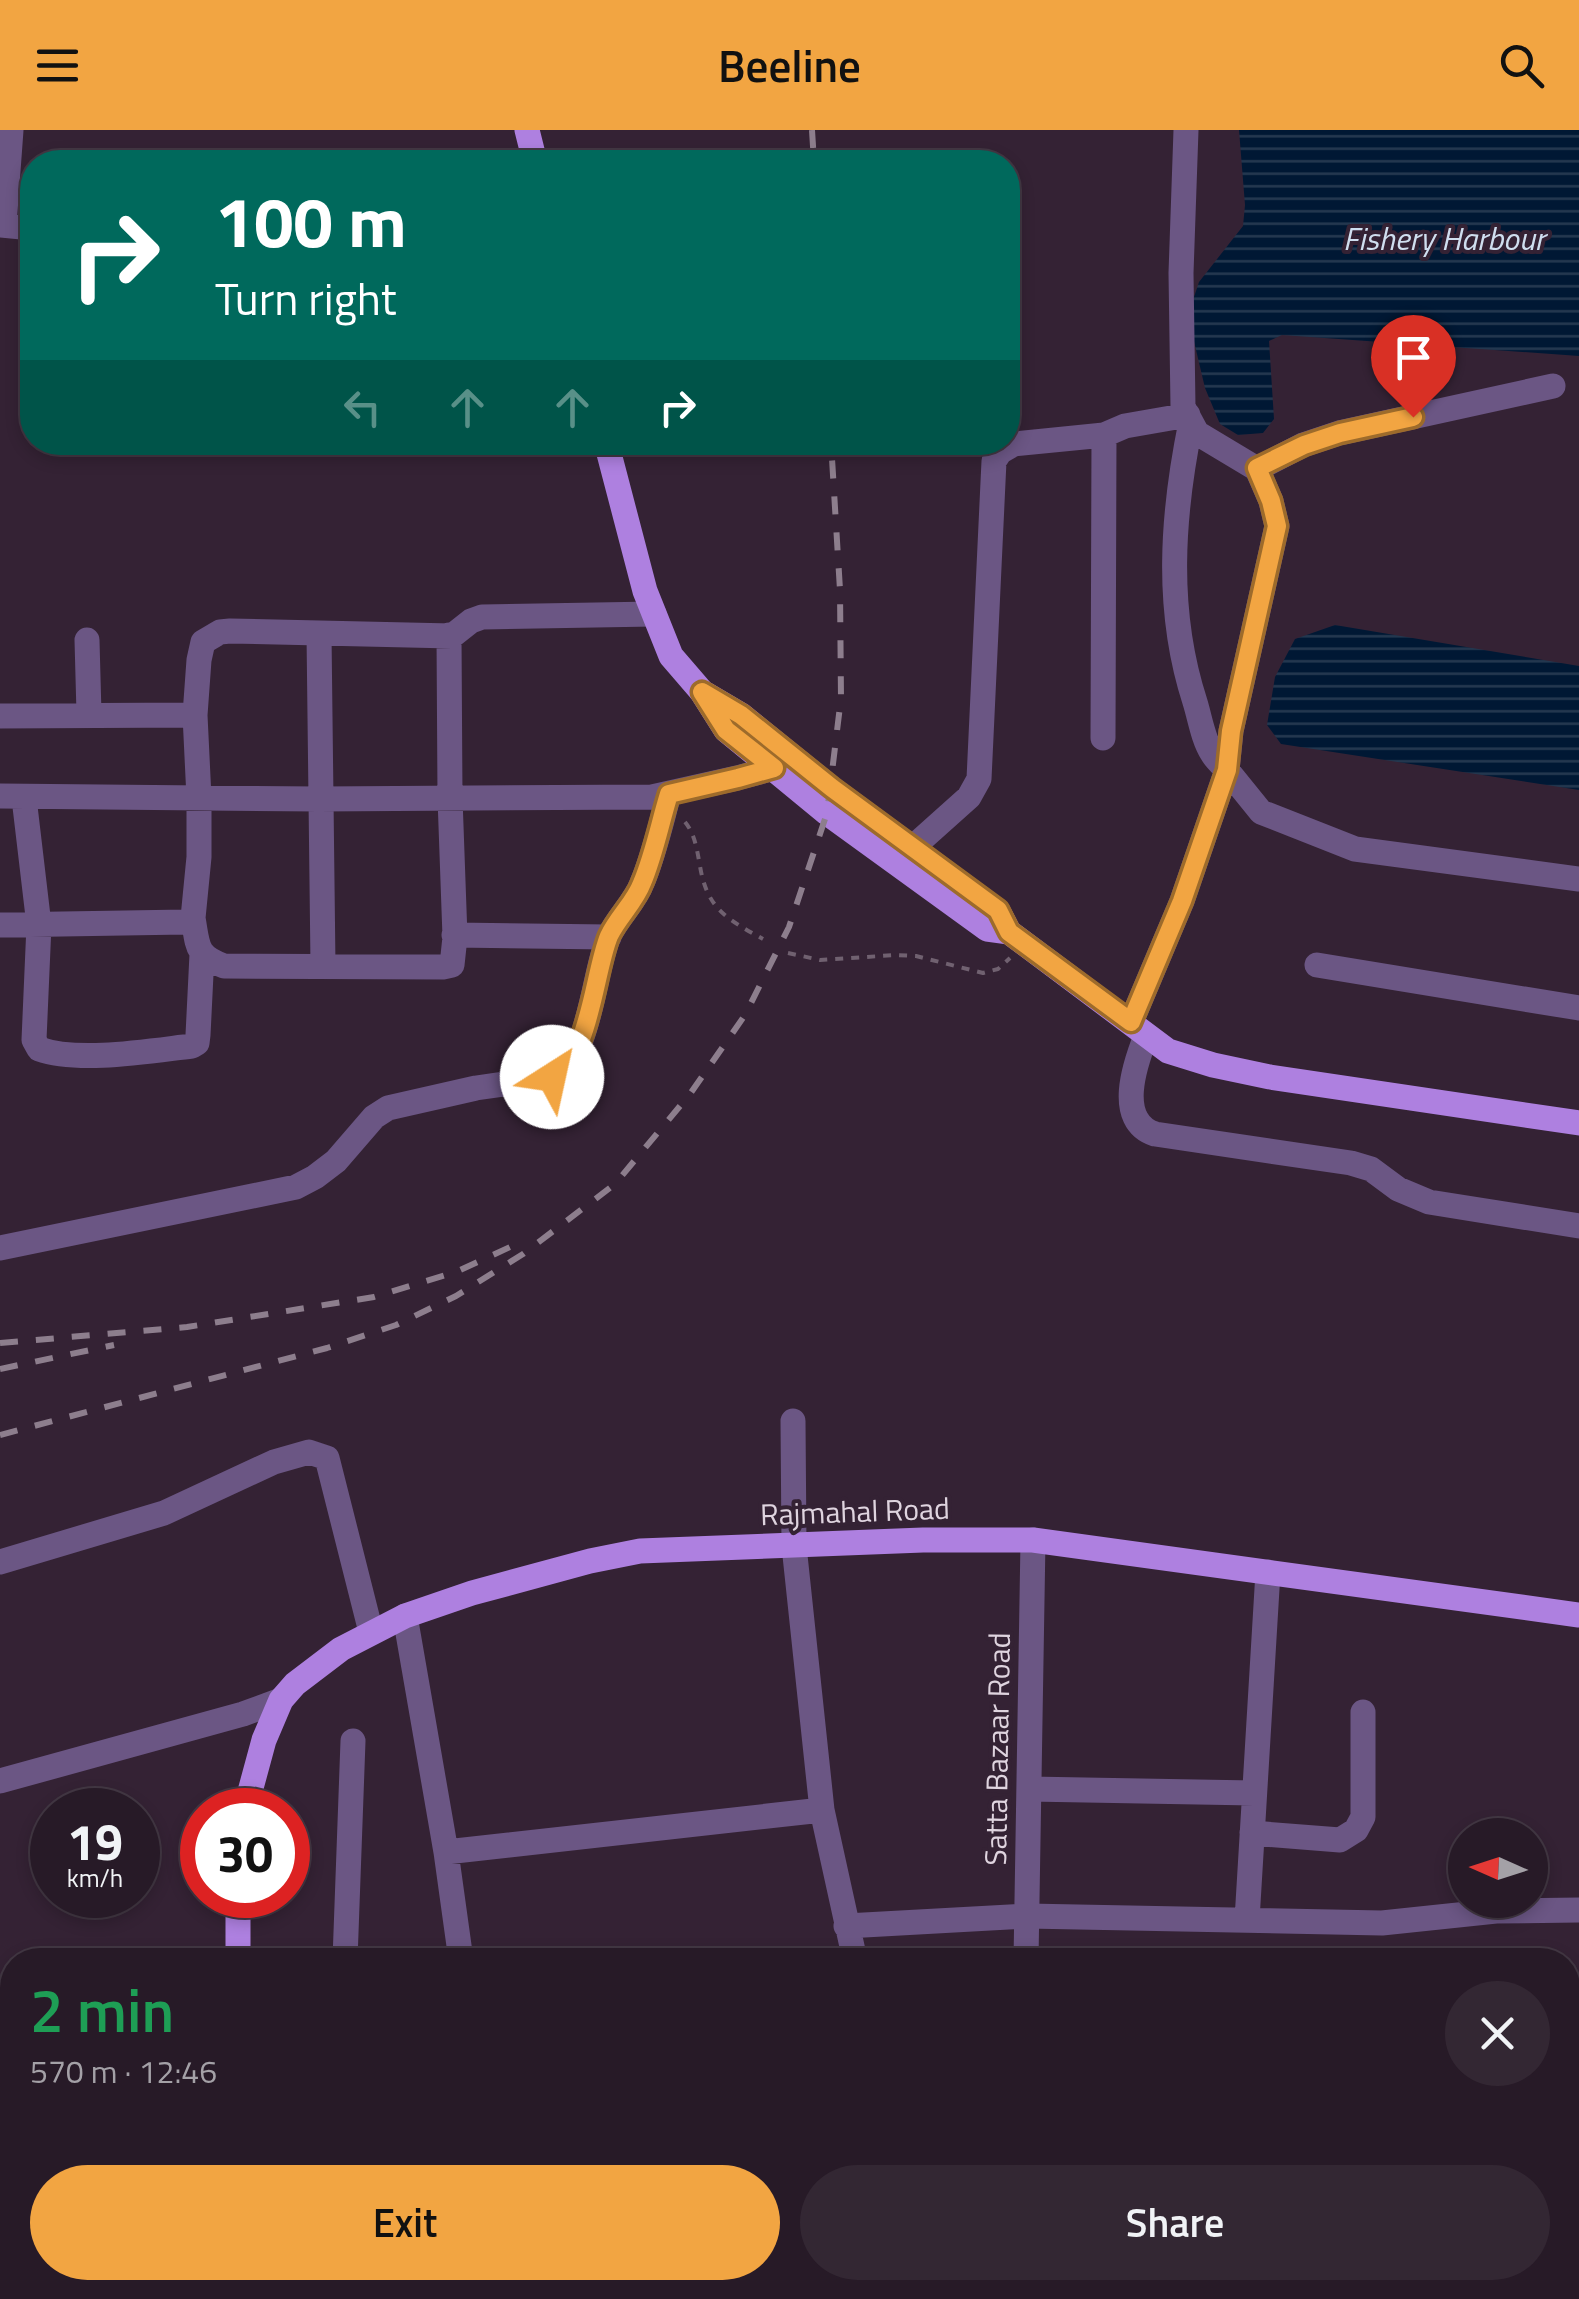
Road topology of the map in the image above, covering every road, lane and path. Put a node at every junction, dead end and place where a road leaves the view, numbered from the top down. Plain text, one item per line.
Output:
1 (11, 130) edge
2 (1186, 130) edge
3 (2, 225) edge
4 (1553, 386) dead end
5 (1190, 418) junction
6 (1104, 435) junction
7 (1020, 443) edge
8 (609, 455) edge
9 (998, 455) edge
10 (1241, 459) junction
11 (654, 614) junction
12 (320, 634) junction
13 (449, 636) junction
14 (87, 640) dead end
15 (702, 692) junction
16 (89, 714) junction
17 (0, 716) edge
18 (195, 716) junction
19 (1103, 738) dead end
20 (774, 768) junction
21 (1227, 770) junction
22 (12, 797) edge
23 (199, 798) junction
24 (450, 798) junction
25 (320, 799) junction
26 (668, 799) junction
27 (912, 848) junction
28 (1579, 879) edge
29 (193, 918) junction
30 (0, 925) edge
31 (39, 925) junction
32 (454, 935) junction
33 (609, 937) junction
34 (1016, 938) junction
35 (763, 939) dead end
36 (788, 952) dead end
37 (202, 954) junction
38 (323, 965) junction
39 (1317, 965) dead end
40 (1579, 1008) edge
41 (1138, 1029) junction
42 (1579, 1123) edge
43 (1579, 1226) edge
44 (0, 1248) edge
45 (793, 1421) dead end
46 (1033, 1540) junction
47 (794, 1546) junction
48 (0, 1562) edge
49 (1268, 1572) junction
50 (1579, 1615) edge
51 (404, 1616) junction
52 (371, 1632) junction
53 (280, 1700) junction
54 (1364, 1712) dead end
55 (354, 1741) dead end
56 (0, 1780) edge
57 (251, 1788) edge
58 (1029, 1789) junction
59 (1254, 1793) junction
60 (822, 1810) junction
61 (1252, 1833) junction
62 (446, 1852) junction
63 (1579, 1910) edge
64 (1026, 1916) junction
65 (238, 1918) edge
66 (1247, 1920) junction
67 (846, 1926) junction
68 (238, 1948) edge
69 (345, 1948) edge
70 (459, 1948) edge
71 (852, 1948) edge
72 (1026, 1948) edge

1 - 3 street
2 - 5 street
4 - 10 street
5 - 6 street
5 - 10 street
5 - 21 street
6 - 7 street
6 - 19 street
8 - 11 main road
9 - 27 street
10 - 21 street
11 - 13 street
11 - 15 main road
12 - 13 street
12 - 18 street
12 - 25 street
13 - 24 street
14 - 16 street
15 - 20 main road
15 - 27 main road
16 - 17 street
16 - 18 street
18 - 23 street
20 - 26 street
20 - 34 main road
21 - 28 street
21 - 41 street
22 - 23 street
22 - 31 street
23 - 25 street
23 - 29 street
24 - 25 street
24 - 26 street
24 - 32 street
25 - 38 street
26 - 33 street
26 - 35 path
27 - 34 main road
29 - 31 street
29 - 37 street
30 - 31 street
31 - 37 street
32 - 33 street
32 - 38 street
33 - 44 street
34 - 36 path
34 - 41 main road
37 - 38 street
39 - 40 street
41 - 42 main road
41 - 43 street
45 - 47 street
46 - 47 main road, Rajmahal Road
46 - 49 main road, Rajmahal Road
46 - 58 street, Satta Bazaar Road
47 - 51 main road, Rajmahal Road
47 - 60 street
48 - 52 street
49 - 50 main road, Rajmahal Road
49 - 59 street
51 - 52 main road, Rajmahal Road
51 - 62 street
52 - 53 main road, Rajmahal Road
53 - 56 street
53 - 57 main road, Rajmahal Road
54 - 61 street
55 - 69 street
58 - 59 street
58 - 64 street, Satta Bazaar Road
59 - 61 street
60 - 62 street
60 - 67 street
61 - 66 street
62 - 70 street
63 - 66 street
64 - 66 street
64 - 67 street
64 - 72 street, Satta Bazaar Road
65 - 68 main road
67 - 71 street

